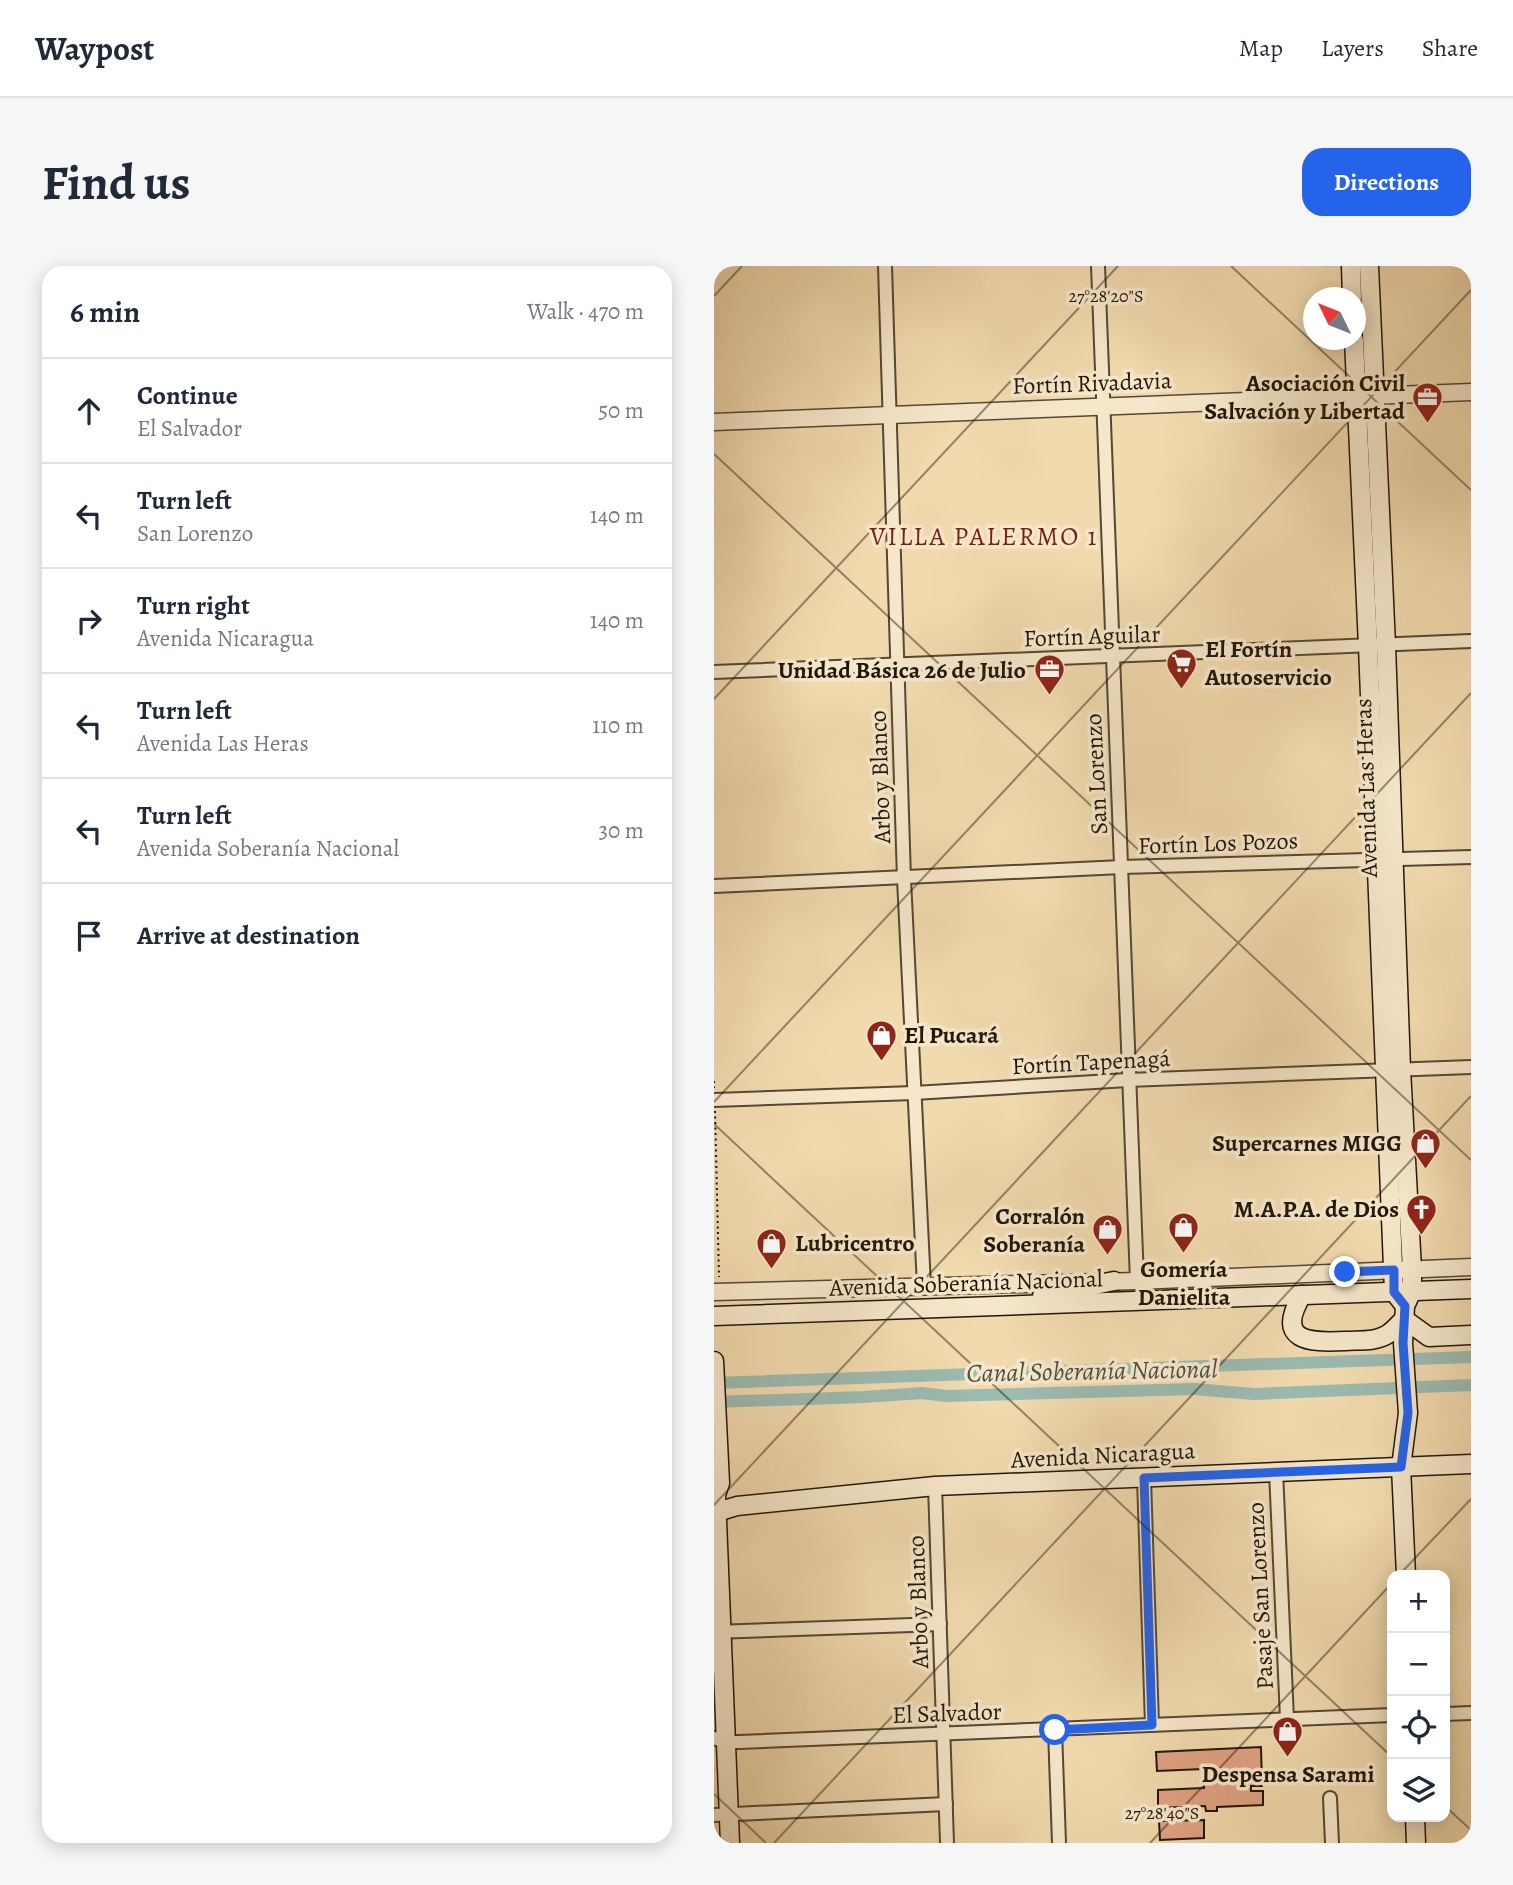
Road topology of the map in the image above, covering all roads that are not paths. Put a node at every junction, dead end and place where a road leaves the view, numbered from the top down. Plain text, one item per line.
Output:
1 (885, 266) edge
2 (1098, 266) edge
3 (1351, 266) edge
4 (1369, 266) edge
5 (1352, 287) edge
6 (1356, 350) edge
7 (1471, 392) edge
8 (1364, 396) junction
9 (1104, 405) junction
10 (890, 415) junction
11 (714, 422) edge
12 (1471, 641) edge
13 (1377, 646) junction
14 (1112, 656) junction
15 (897, 665) junction
16 (714, 672) edge
17 (1471, 857) edge
18 (1385, 859) junction
19 (1122, 867) junction
20 (904, 879) junction
21 (714, 886) edge
22 (1471, 1067) edge
23 (1393, 1069) junction
24 (1128, 1080) junction
25 (914, 1093) junction
26 (715, 1100) edge
27 (1471, 1267) edge
28 (1412, 1269) junction
29 (1394, 1270) junction
30 (1137, 1280) junction
31 (1114, 1281) junction
32 (924, 1286) junction
33 (1471, 1289) edge
34 (717, 1292) edge
35 (1303, 1295) junction
36 (1404, 1302) junction
37 (994, 1307) junction
38 (714, 1317) edge
39 (1471, 1335) edge
40 (714, 1361) edge
41 (714, 1368) edge
42 (1471, 1464) edge
43 (1401, 1467) junction
44 (1276, 1471) junction
45 (1144, 1478) junction
46 (935, 1486) junction
47 (715, 1495) edge
48 (737, 1506) junction
49 (715, 1513) edge
50 (1406, 1570) edge
51 (940, 1624) junction
52 (717, 1632) edge
53 (1471, 1713) edge
54 (1450, 1714) edge
55 (1387, 1715) edge
56 (1287, 1719) junction
57 (1152, 1725) junction
58 (1055, 1730) junction
59 (944, 1734) junction
60 (720, 1740) edge
61 (1330, 1797) dead end
62 (946, 1804) junction
63 (721, 1814) edge
64 (1415, 1822) edge
65 (730, 1843) edge
66 (947, 1843) edge
67 (1059, 1843) edge
68 (1332, 1843) edge
69 (1416, 1843) edge

1 - 10 street, Arbo y Blanco
2 - 9 street, San Lorenzo
3 - 5 main road
4 - 8 main road, Avenida Las Heras
6 - 8 main road, Avenida Las Heras
7 - 8 street, Fortín Rivadavia
8 - 9 street, Fortín Rivadavia
8 - 13 main road, Avenida Las Heras
9 - 10 street, Fortín Rivadavia
9 - 14 street, San Lorenzo
10 - 11 street, Fortín Rivadavia
10 - 15 street, Arbo y Blanco
12 - 13 street, Fortín Aguilar
13 - 14 street, Fortín Aguilar
13 - 18 main road, Avenida Las Heras
14 - 15 street, Fortín Aguilar
14 - 19 street, San Lorenzo
15 - 16 street, Fortín Aguilar
15 - 20 street, Arbo y Blanco
17 - 18 street, Fortín Los Pozos
18 - 19 street, Fortín Los Pozos
18 - 23 main road, Avenida Las Heras
19 - 20 street, Fortín Los Pozos
19 - 24 street, San Lorenzo
20 - 21 street, Fortín Los Pozos
20 - 25 street, Arbo y Blanco
22 - 23 street, Fortín Tapenagá
23 - 24 street, Fortín Tapenagá
23 - 28 main road, Avenida Las Heras
23 - 29 main road, Avenida Las Heras
24 - 25 street, Fortín Tapenagá
24 - 30 street, San Lorenzo
25 - 26 street, Fortín Tapenagá
25 - 32 street, Arbo y Blanco
27 - 28 street, Avenida Soberanía Nacional
28 - 29 street, Avenida Soberanía Nacional
28 - 36 main road, Avenida Las Heras
29 - 30 street, Avenida Soberanía Nacional
29 - 36 main road, Avenida Las Heras
30 - 31 street, Avenida Soberanía Nacional
31 - 32 street, Avenida Soberanía Nacional
31 - 37 main road
32 - 34 street, Avenida Soberanía Nacional
33 - 36 main road, Avenida Soberanía Nacional
35 - 36 main road, Avenida Soberanía Nacional
35 - 36 main road
35 - 37 main road, Avenida Soberanía Nacional
36 - 39 main road
36 - 43 main road, Avenida Las Heras
37 - 38 main road, Avenida Soberanía Nacional
40 - 41 main road
41 - 47 main road
42 - 43 main road, Avenida Nicaragua
43 - 44 main road, Avenida Nicaragua
43 - 50 main road, Avenida Las Heras
44 - 45 main road, Avenida Nicaragua
44 - 56 street, Pasaje San Lorenzo
45 - 46 main road, Avenida Nicaragua
45 - 57 street
46 - 48 main road, Avenida Nicaragua
46 - 51 street, Arbo y Blanco
47 - 48 main road
47 - 49 main road
48 - 49 main road, Avenida Nicaragua
49 - 52 main road
51 - 52 street
51 - 59 street, Arbo y Blanco
52 - 60 main road
53 - 54 street
55 - 56 street, El Salvador
56 - 57 street, El Salvador
57 - 58 street, El Salvador
58 - 59 street, El Salvador
58 - 67 street
59 - 60 street, El Salvador
59 - 62 street, Arbo y Blanco
60 - 63 main road
61 - 68 street
62 - 63 street
62 - 66 street, Arbo y Blanco
63 - 65 main road
64 - 69 main road

